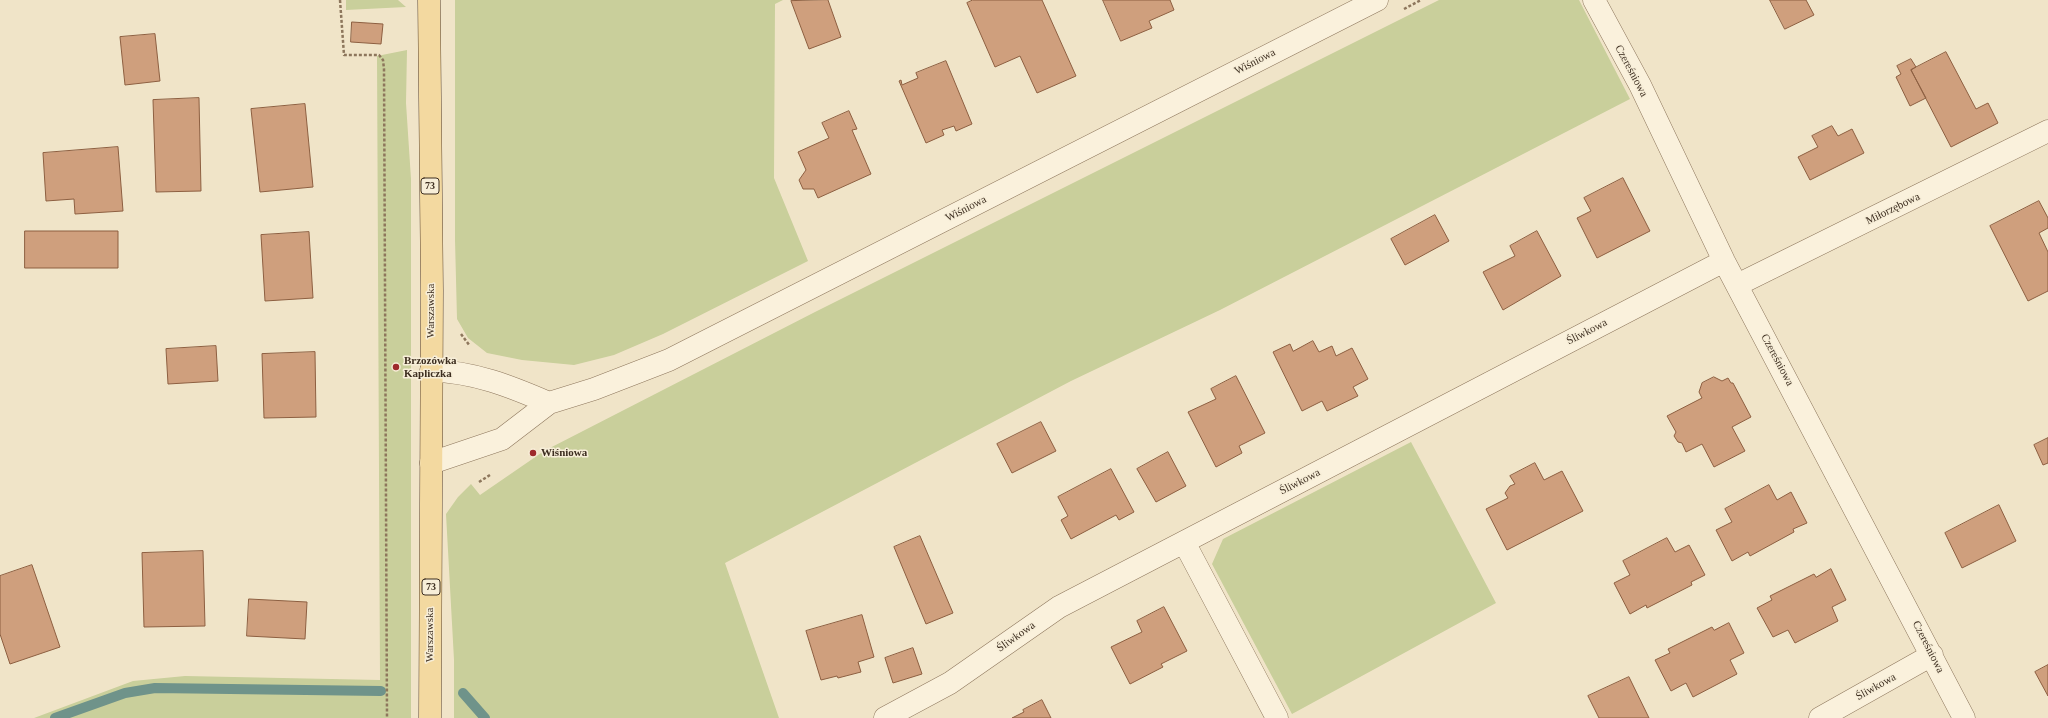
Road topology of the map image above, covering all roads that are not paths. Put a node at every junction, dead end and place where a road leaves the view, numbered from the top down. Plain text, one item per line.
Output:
1 (428, 0) edge
2 (1377, 0) edge
3 (1594, 0) edge
4 (2048, 131) edge
5 (1724, 261) junction
6 (1737, 285) junction
7 (432, 371) junction
8 (549, 403) junction
9 (431, 463) junction
10 (1184, 542) junction
11 (1932, 655) junction
12 (430, 718) edge
13 (885, 718) edge
14 (1277, 718) edge
15 (1820, 718) edge
16 (1964, 718) edge

1 - 7 main road, Warszawska / 73
2 - 8 street, Wiśniowa
3 - 5 street, Czereśniowa
4 - 6 street, Miłorzębowa
5 - 6 street, Czereśniowa
5 - 10 street, Śliwkowa
6 - 11 street, Czereśniowa
7 - 8 street
7 - 9 main road, Warszawska / 73
8 - 9 street, Wiśniowa
9 - 12 main road, Warszawska / 73
10 - 13 street, Śliwkowa
10 - 14 street
11 - 15 street, Śliwkowa
11 - 16 street, Czereśniowa

